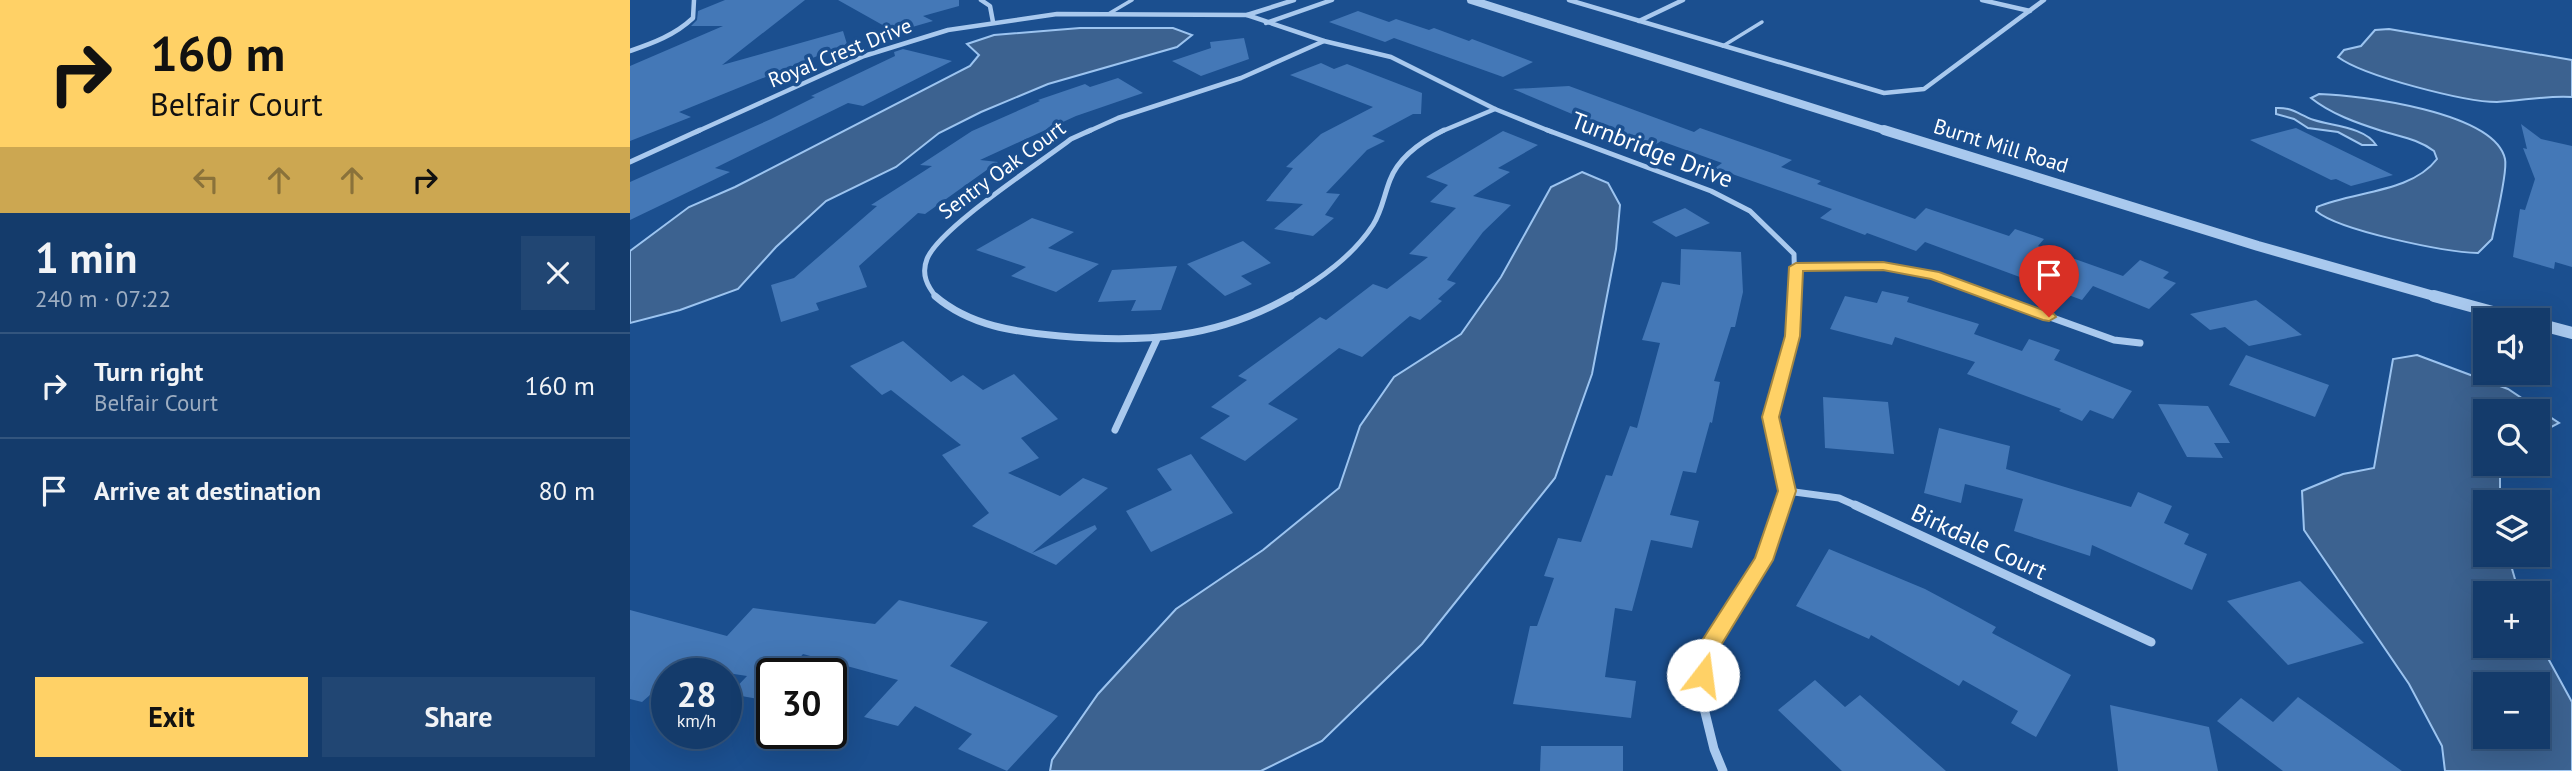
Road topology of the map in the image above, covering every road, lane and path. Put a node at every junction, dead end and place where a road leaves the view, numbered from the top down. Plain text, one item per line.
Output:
1 (694, 0) edge
2 (981, 0) edge
3 (1132, 0) edge
4 (1294, 0) edge
5 (1332, 0) edge
6 (1471, 0) edge
7 (1569, 0) edge
8 (1683, 0) edge
9 (1982, 0) edge
10 (2044, 0) edge
11 (1283, 4) junction
12 (1301, 10) junction
13 (2030, 11) junction
14 (1110, 13) junction
15 (1247, 15) junction
16 (1639, 21) junction
17 (993, 22) junction
18 (1762, 22) dead end
19 (1265, 23) junction
20 (1324, 41) junction
21 (1723, 46) junction
22 (630, 51) edge
23 (1494, 109) junction
24 (630, 162) edge
25 (1796, 267) junction
26 (2477, 308) edge
27 (2550, 327) edge
28 (2572, 333) edge
29 (1157, 339) junction
30 (2140, 343) dead end
31 (1115, 429) dead end
32 (1787, 491) junction
33 (2151, 642) dead end
34 (1723, 771) edge

1 - 22 street
2 - 17 street
3 - 14 lane
4 - 11 street, Royal Crest Drive
5 - 12 street
6 - 26 street, Burnt Mill Road
7 - 16 street
8 - 16 street
9 - 13 street
10 - 13 street
11 - 12 street
11 - 15 street, Royal Crest Drive
12 - 19 street
13 - 21 street
14 - 15 street, Royal Crest Drive
14 - 17 street, Royal Crest Drive
15 - 19 street, Turnbridge Drive
16 - 21 street
17 - 24 street, Royal Crest Drive
18 - 21 lane
19 - 20 street, Turnbridge Drive
20 - 23 street, Turnbridge Drive
20 - 29 street, Sentry Oak Court
23 - 25 street, Turnbridge Drive
23 - 29 street, Sentry Oak Court
25 - 30 street
25 - 32 street
27 - 28 street
29 - 31 street
32 - 33 street, Birkdale Court
32 - 34 street

